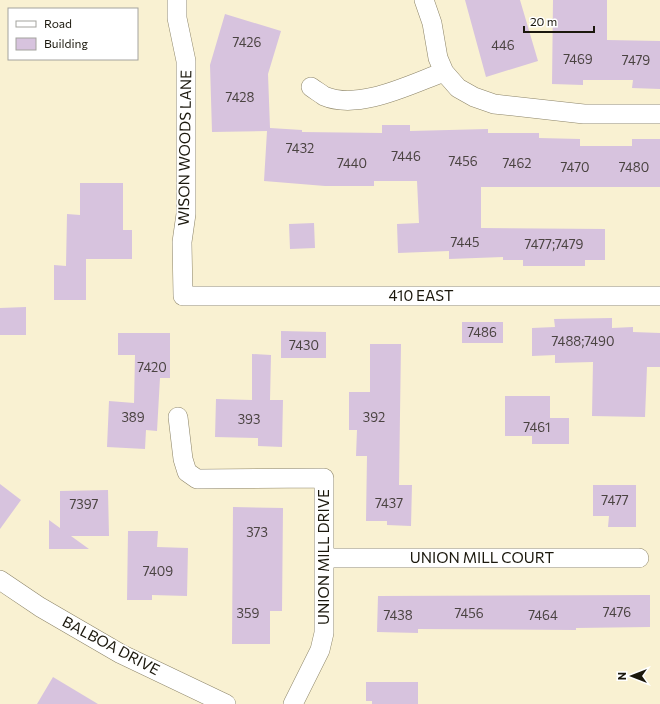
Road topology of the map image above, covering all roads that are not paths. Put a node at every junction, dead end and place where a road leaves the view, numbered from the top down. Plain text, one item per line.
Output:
1 (177, 0) edge
2 (424, 0) edge
3 (444, 72) junction
4 (311, 87) dead end
5 (660, 114) edge
6 (182, 296) joint
7 (660, 296) edge
8 (178, 417) dead end
9 (324, 558) junction
10 (639, 558) dead end
11 (0, 580) edge
12 (226, 704) edge
13 (293, 704) edge

1 - 6 street, WISON WOODS LANE
2 - 3 street
3 - 4 street
3 - 5 street
6 - 7 street, 410 EAST
8 - 9 street, UNION MILL DRIVE
9 - 10 street, UNION MILL COURT
9 - 13 street, UNION MILL DRIVE
11 - 12 street, BALBOA DRIVE

